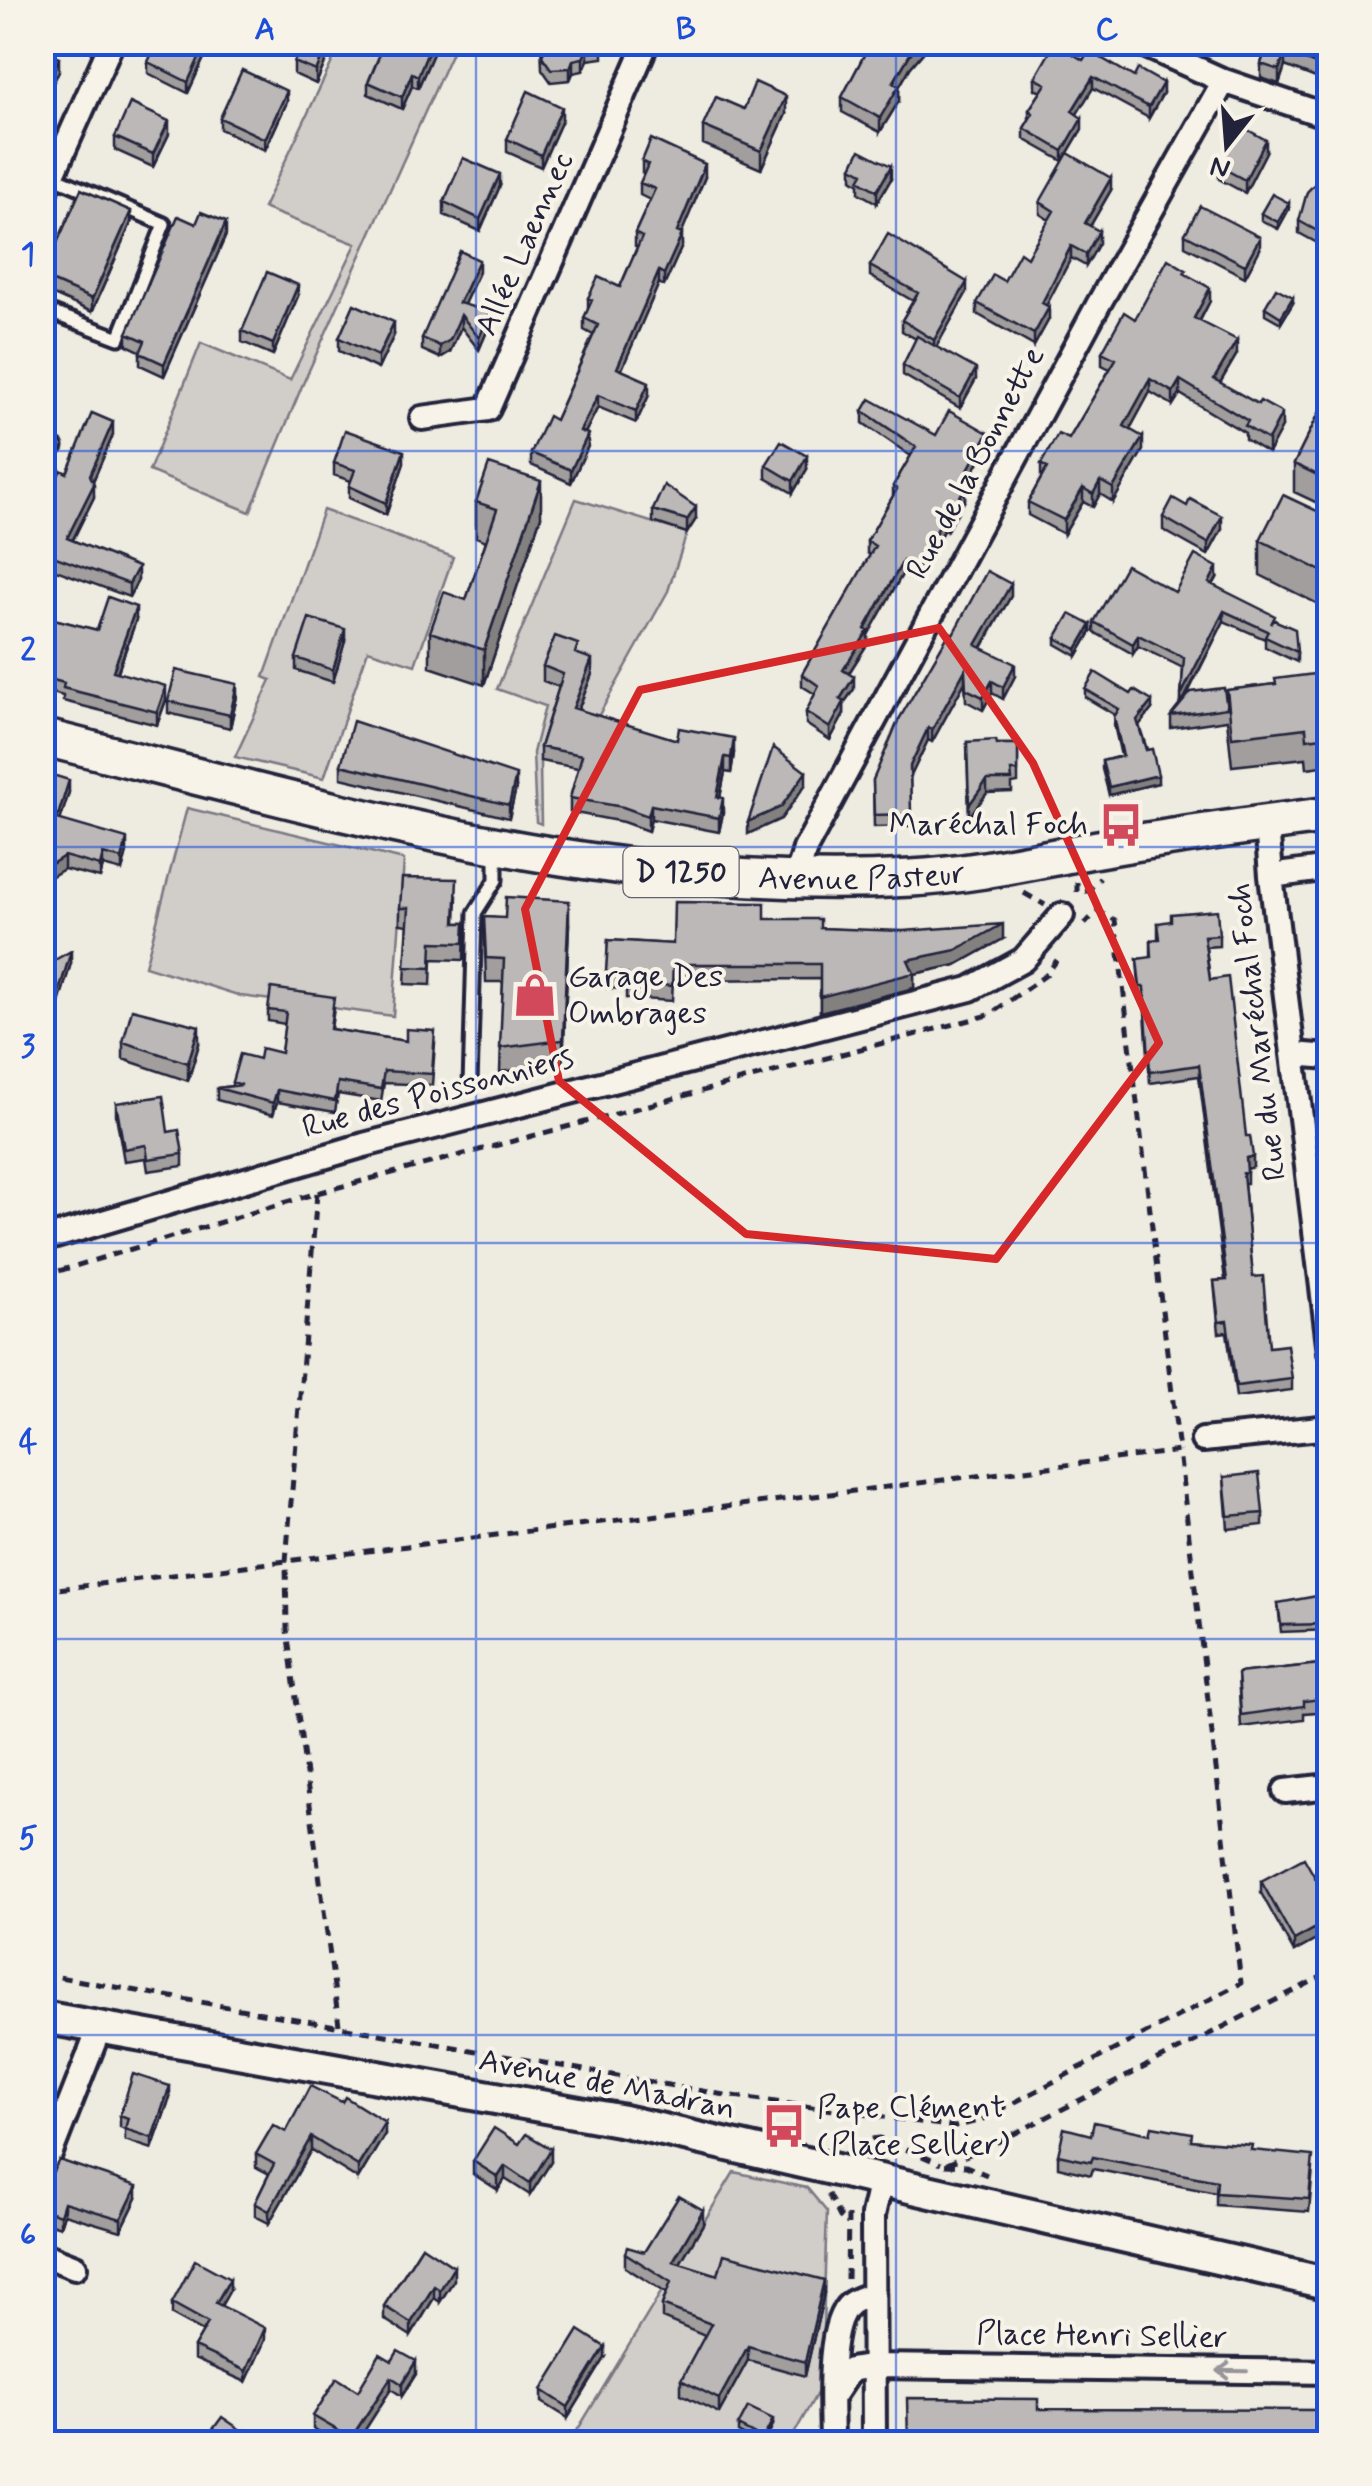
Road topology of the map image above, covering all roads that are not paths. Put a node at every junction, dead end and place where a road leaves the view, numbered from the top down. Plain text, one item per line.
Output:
1 (112, 42) edge
2 (647, 42) edge
3 (1138, 42) edge
4 (1224, 81) junction
5 (1329, 115) edge
6 (47, 188) edge
7 (42, 308) edge
8 (422, 418) dead end
9 (42, 440) edge
10 (56, 447) dead end
11 (42, 737) edge
12 (1330, 816) edge
13 (1267, 824) junction
14 (496, 846) junction
15 (1330, 868) edge
16 (1270, 876) junction
17 (796, 880) junction
18 (1062, 915) road end
19 (1293, 1054) junction
20 (1330, 1058) edge
21 (470, 1086) dead end
22 (42, 1240) edge
23 (1330, 1352) edge
24 (1330, 1427) edge
25 (1203, 1440) dead end
26 (1330, 1786) edge
27 (1285, 1791) dead end
28 (42, 2016) edge
29 (100, 2027) junction
30 (42, 2175) edge
31 (881, 2180) junction
32 (42, 2254) edge
33 (75, 2267) dead end
34 (1330, 2284) edge
35 (872, 2294) junction
36 (874, 2366) junction
37 (1330, 2372) edge
38 (832, 2397) junction
39 (832, 2444) edge
40 (874, 2444) edge

1 - 6 street
2 - 8 street, Allée Laennec
3 - 4 street
4 - 5 street
4 - 17 street, Rue de la Bonnette
6 - 7 lane
9 - 10 lane
11 - 14 main road, Avenue Pasteur / D 1250
12 - 13 main road, Avenue Pasteur / D 1250
13 - 16 street, Rue du Maréchal Foch
13 - 17 main road, Avenue Pasteur / D 1250
14 - 17 main road, Avenue Pasteur / D 1250
14 - 21 lane
15 - 16 street
16 - 19 street, Rue du Maréchal Foch
18 - 22 street, Rue des Poissonniers
19 - 20 street
19 - 23 street, Rue du Maréchal Foch
24 - 25 street
26 - 27 street
28 - 29 main road, Avenue de Madran
29 - 30 street
29 - 31 main road, Avenue de Madran
31 - 34 main road, Avenue de Madran
31 - 35 street
32 - 33 street
35 - 36 street
35 - 38 street
37 -> 36 street, Place Henri Sellier
36 - 38 street
36 - 40 street
38 - 39 street

